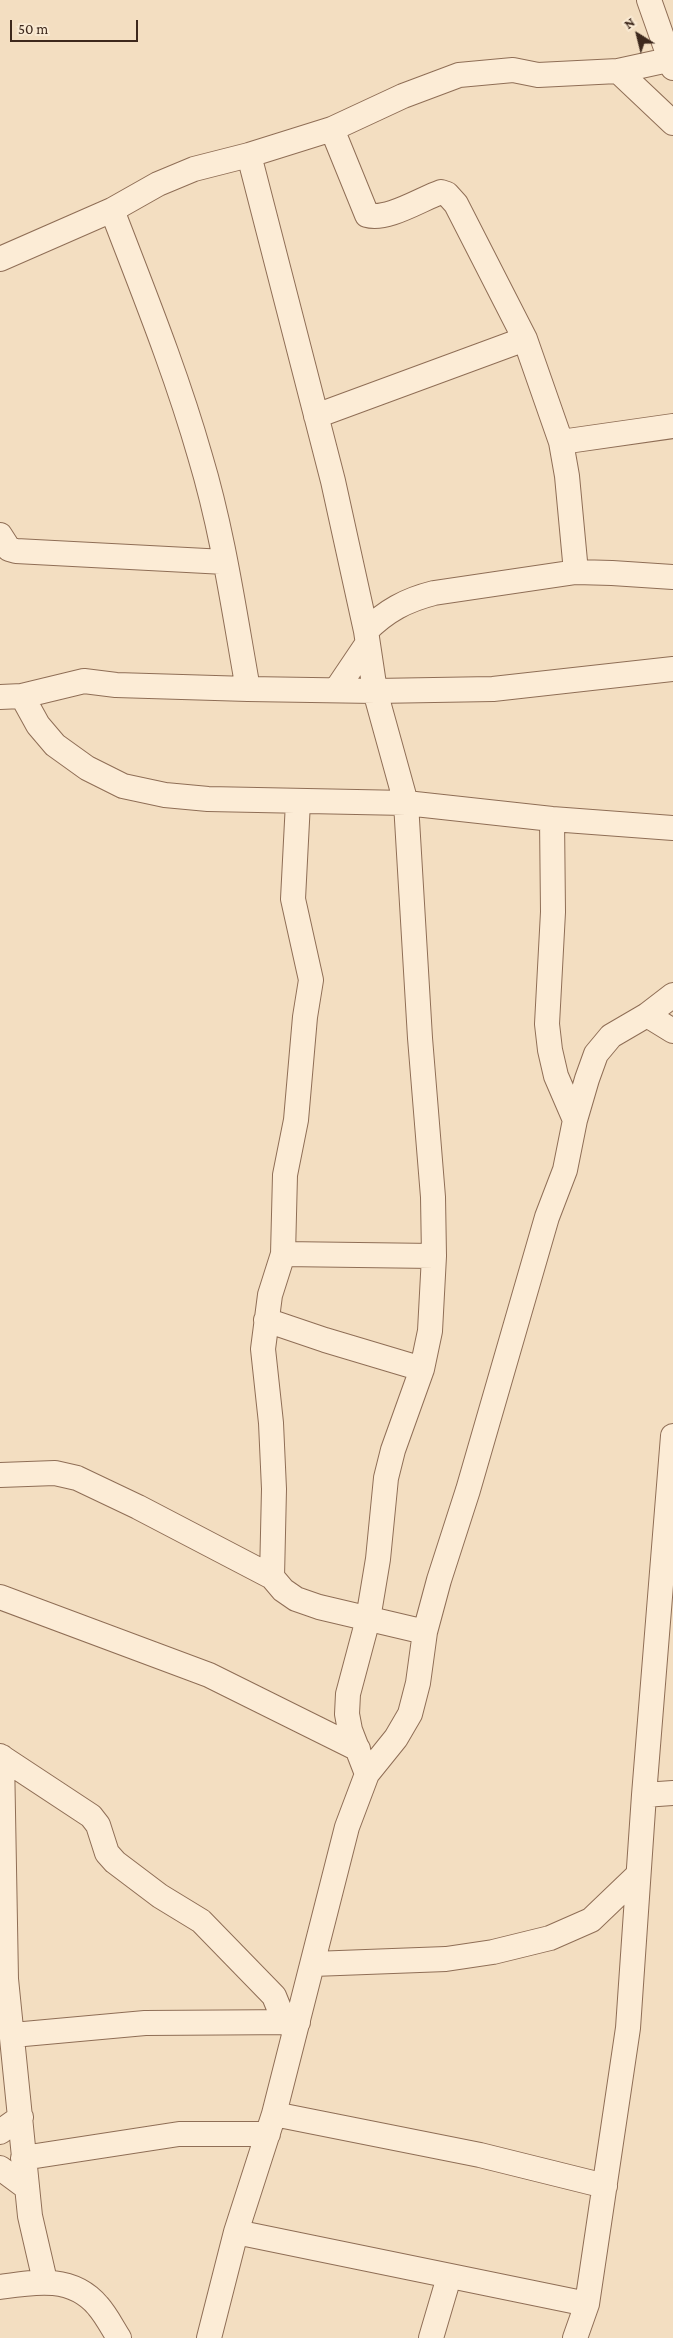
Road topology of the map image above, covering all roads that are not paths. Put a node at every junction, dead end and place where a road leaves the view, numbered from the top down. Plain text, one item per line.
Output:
1 (648, 0) edge
2 (672, 62) edge
3 (618, 71) junction
4 (673, 123) edge
5 (332, 129) junction
6 (249, 155) junction
7 (112, 210) junction
8 (0, 259) edge
9 (525, 339) junction
10 (316, 416) junction
11 (673, 426) edge
12 (561, 442) junction
13 (0, 535) edge
14 (225, 562) junction
15 (576, 572) junction
16 (673, 577) edge
17 (366, 637) junction
18 (673, 669) edge
19 (248, 689) junction
20 (336, 690) junction
21 (375, 691) junction
22 (11, 697) edge
23 (298, 802) junction
24 (406, 803) junction
25 (552, 819) junction
26 (673, 828) edge
27 (673, 995) edge
28 (647, 1015) junction
29 (673, 1031) edge
30 (575, 1120) junction
31 (283, 1254) junction
32 (434, 1256) junction
33 (266, 1320) junction
34 (422, 1369) junction
35 (673, 1436) edge
36 (0, 1475) edge
37 (272, 1577) junction
38 (0, 1597) edge
39 (368, 1619) junction
40 (425, 1632) junction
41 (358, 1749) junction
42 (1, 1756) edge
43 (367, 1774) junction
44 (673, 1793) edge
45 (644, 1795) junction
46 (638, 1875) junction
47 (313, 1964) junction
48 (3, 1979) edge
49 (292, 2022) junction
50 (13, 2034) junction
51 (21, 2116) junction
52 (271, 2124) junction
53 (0, 2132) edge
54 (23, 2158) junction
55 (0, 2168) edge
56 (605, 2186) junction
57 (26, 2187) junction
58 (236, 2232) junction
59 (448, 2276) junction
60 (45, 2281) junction
61 (0, 2287) edge
62 (587, 2304) junction
63 (119, 2338) edge
64 (209, 2338) edge
65 (431, 2338) edge
66 (575, 2338) edge

1 - 2 street
2 - 3 street
3 - 4 street
3 - 5 street
5 - 6 street
5 - 9 street
6 - 7 street
6 - 10 street
7 - 8 street
7 - 14 street
9 - 10 street
9 - 12 street
10 - 17 street
11 - 12 street
12 - 15 street
13 - 14 street
14 - 19 street
15 - 16 street
15 - 17 street
17 - 20 street
17 - 21 street
18 - 21 street
19 - 20 street
19 - 22 street
20 - 21 street
21 - 24 street
22 - 23 street
23 - 24 street
23 - 31 street
24 - 25 street
24 - 32 street
25 - 26 street
25 - 30 street
27 - 28 street
28 - 29 street
28 - 30 street
30 - 40 street
31 - 32 street
31 - 33 street
32 - 34 street
33 - 34 street
33 - 37 street
34 - 39 street
35 - 45 street
36 - 37 street
37 - 39 street
38 - 41 street
39 - 40 street
39 - 41 street
40 - 43 street
41 - 43 street
42 - 48 street
42 - 49 street
43 - 47 street
44 - 45 street
45 - 46 street
46 - 47 street
46 - 56 street
47 - 49 street
48 - 50 street
49 - 50 street
49 - 52 street
50 - 51 street
51 - 53 street
51 - 54 street
52 - 54 street
52 - 56 street
52 - 58 street
54 - 57 street
55 - 57 street
56 - 62 street
57 - 60 street
58 - 59 street
58 - 64 street
59 - 62 street
59 - 65 street
60 - 61 street
60 - 63 street
62 - 66 street

